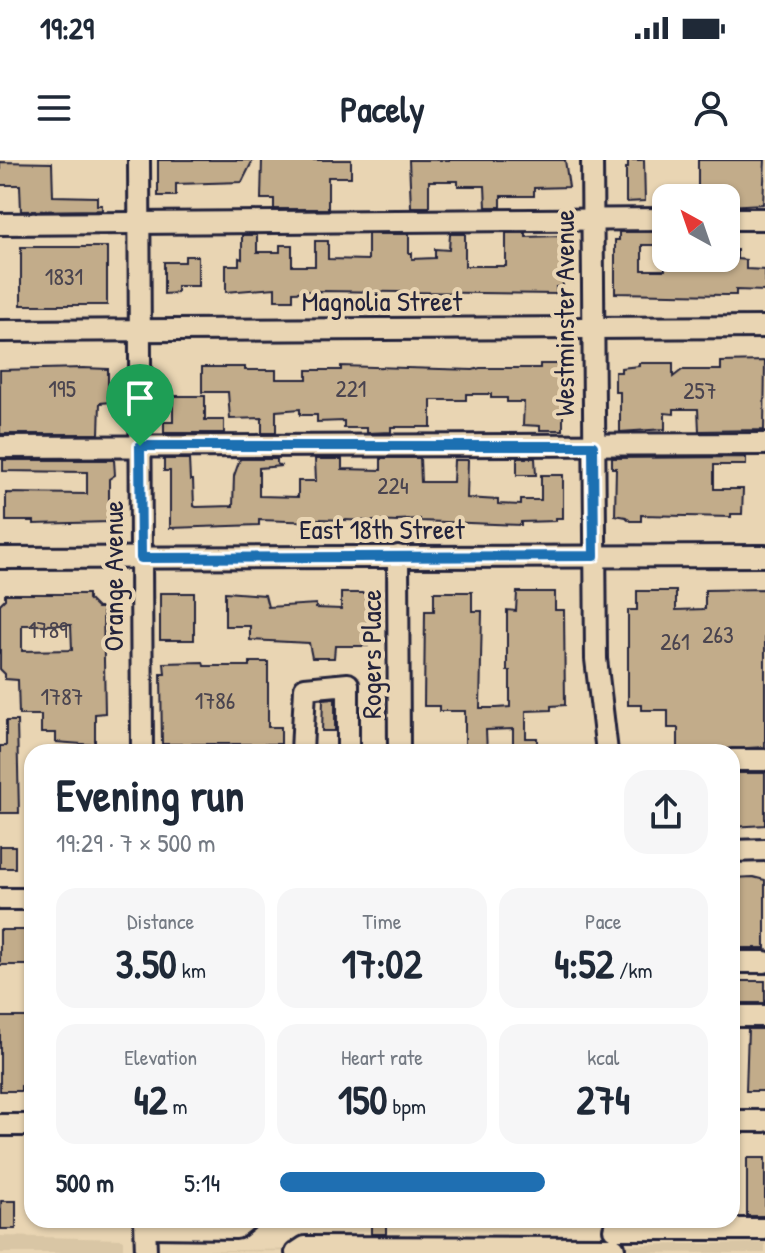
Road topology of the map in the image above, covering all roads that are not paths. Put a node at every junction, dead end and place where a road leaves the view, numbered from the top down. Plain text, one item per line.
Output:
1 (139, 160) edge
2 (592, 160) edge
3 (592, 219) junction
4 (652, 219) edge
5 (740, 219) edge
6 (765, 219) edge
7 (139, 221) junction
8 (0, 224) edge
9 (765, 327) edge
10 (592, 328) junction
11 (0, 331) edge
12 (139, 331) junction
13 (765, 444) edge
14 (140, 446) junction
15 (593, 446) junction
16 (0, 447) edge
17 (398, 556) junction
18 (594, 556) junction
19 (765, 556) edge
20 (0, 558) edge
21 (141, 558) junction
22 (142, 744) edge
23 (302, 744) edge
24 (348, 744) edge
25 (399, 744) edge
26 (606, 744) edge
27 (740, 760) edge
28 (765, 760) edge
29 (765, 850) edge
30 (740, 851) edge
31 (0, 899) edge
32 (24, 904) edge
33 (740, 962) edge
34 (765, 962) edge
35 (740, 1016) edge
36 (765, 1016) edge
37 (740, 1121) edge
38 (765, 1121) edge
39 (0, 1125) edge
40 (24, 1125) edge
41 (146, 1228) edge
42 (765, 1229) edge
43 (614, 1237) edge
44 (334, 1250) edge
45 (422, 1251) edge
46 (146, 1253) edge
47 (296, 1253) edge

1 - 7 street, Orange Avenue
2 - 3 street, Westminster Avenue
3 - 4 street
3 - 7 street
3 - 10 street, Westminster Avenue
5 - 6 street
7 - 8 street
7 - 12 street, Orange Avenue
9 - 10 street, Magnolia Street
10 - 12 street, Magnolia Street
10 - 15 street, Westminster Avenue
11 - 12 street, Magnolia Street
12 - 14 street, Orange Avenue
13 - 15 street
14 - 15 street
14 - 16 street
14 - 21 street, Orange Avenue
15 - 18 street, Westminster Avenue
17 - 18 street, East 18th Street
17 - 21 street, East 18th Street
17 - 25 street, Rogers Place
18 - 19 street, East 18th Street
18 - 26 street, Westminster Avenue
20 - 21 street, East 18th Street
21 - 22 street, Orange Avenue
23 - 24 street
27 - 28 street
29 - 30 street
31 - 32 street
33 - 34 street
35 - 36 street
37 - 38 street
39 - 40 street
41 - 46 street
42 - 43 street
43 - 45 street
44 - 45 street
44 - 47 street

